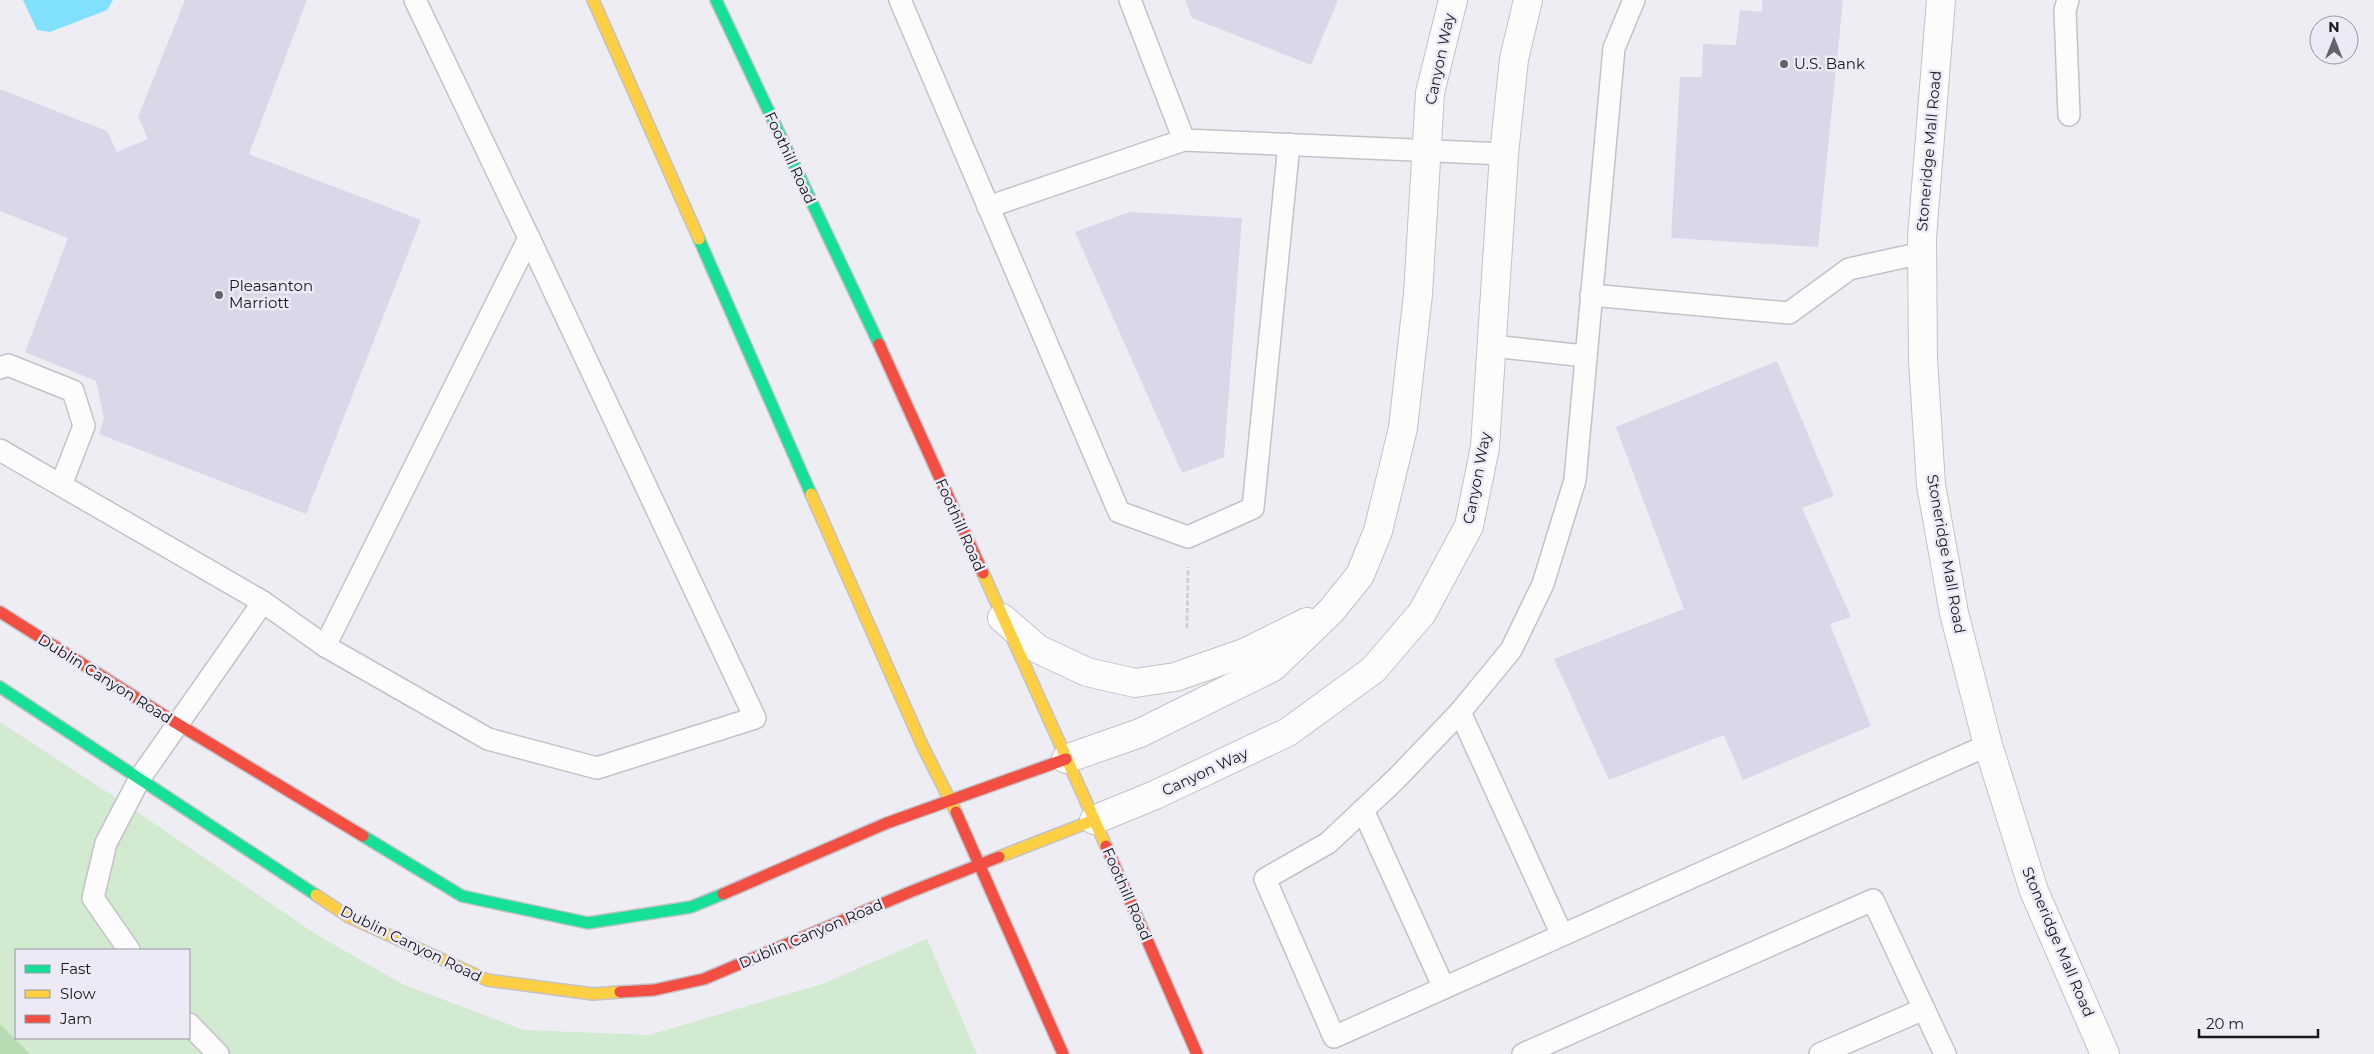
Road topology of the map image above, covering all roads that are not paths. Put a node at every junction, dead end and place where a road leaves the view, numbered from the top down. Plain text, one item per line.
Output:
1 (415, 0) edge
2 (593, 0) edge
3 (716, 0) edge
4 (900, 0) edge
5 (1130, 0) edge
6 (1453, 0) edge
7 (1528, 0) edge
8 (1634, 0) edge
9 (1942, 0) edge
10 (2068, 0) edge
11 (2069, 115) dead end
12 (1184, 140) junction
13 (1290, 144) junction
14 (1426, 150) junction
15 (1504, 154) junction
16 (988, 206) junction
17 (529, 238) junction
18 (1922, 253) junction
19 (1591, 295) junction
20 (1492, 346) junction
21 (1585, 356) junction
22 (0, 368) edge
23 (0, 450) edge
24 (61, 485) junction
25 (263, 602) junction
26 (1331, 611) junction
27 (0, 612) edge
28 (1002, 618) junction
29 (325, 646) junction
30 (0, 687) edge
31 (1460, 712) junction
32 (176, 724) junction
33 (1988, 745) junction
34 (1066, 759) junction
35 (140, 778) junction
36 (950, 799) junction
37 (1363, 810) junction
38 (1094, 820) junction
39 (979, 865) junction
40 (1562, 935) junction
41 (128, 949) edge
42 (1444, 988) junction
43 (1924, 1009) junction
44 (190, 1025) edge
45 (1843, 1050) edge
46 (218, 1054) edge
47 (1063, 1054) edge
48 (1197, 1054) edge
49 (1523, 1054) edge
50 (1820, 1054) edge
51 (1945, 1054) edge
52 (2106, 1054) edge

1 - 17 lane
2 - 36 main road
3 - 28 main road, Foothill Road
4 - 16 lane
5 - 12 lane
6 - 14 street, Canyon Way
7 - 15 street, Canyon Way
8 - 19 lane
9 - 18 street, Stoneridge Mall Road
10 - 11 lane
12 - 13 lane
12 - 16 lane
13 - 14 lane
13 - 16 lane
14 - 15 lane
14 - 26 street, Canyon Way
15 - 20 street, Canyon Way
17 - 29 lane
17 - 29 lane
18 - 19 lane
18 - 33 street, Stoneridge Mall Road
19 - 21 lane
20 - 21 lane
20 - 38 street, Canyon Way
21 - 31 lane
22 - 24 lane
23 - 24 lane
24 - 25 lane
25 - 29 lane
25 - 32 lane
26 - 28 street, Canyon Way
26 - 34 street, Canyon Way
27 - 32 main road, Dublin Canyon Road
28 - 34 main road, Foothill Road
30 - 35 main road, Dublin Canyon Road
31 - 37 lane
31 - 40 lane
32 - 35 lane
32 - 36 main road, Dublin Canyon Road
33 - 40 lane
33 - 52 street, Stoneridge Mall Road
34 - 36 main road, Dublin Canyon Road
34 - 38 main road, Foothill Road
35 - 39 main road, Dublin Canyon Road
35 - 41 lane
36 - 39 main road
37 - 42 lane
37 - 42 lane
38 - 39 main road, Dublin Canyon Road
38 - 48 main road, Foothill Road
39 - 47 main road
40 - 42 lane
43 - 45 lane
43 - 49 lane
43 - 51 lane
44 - 46 lane
45 - 50 lane

